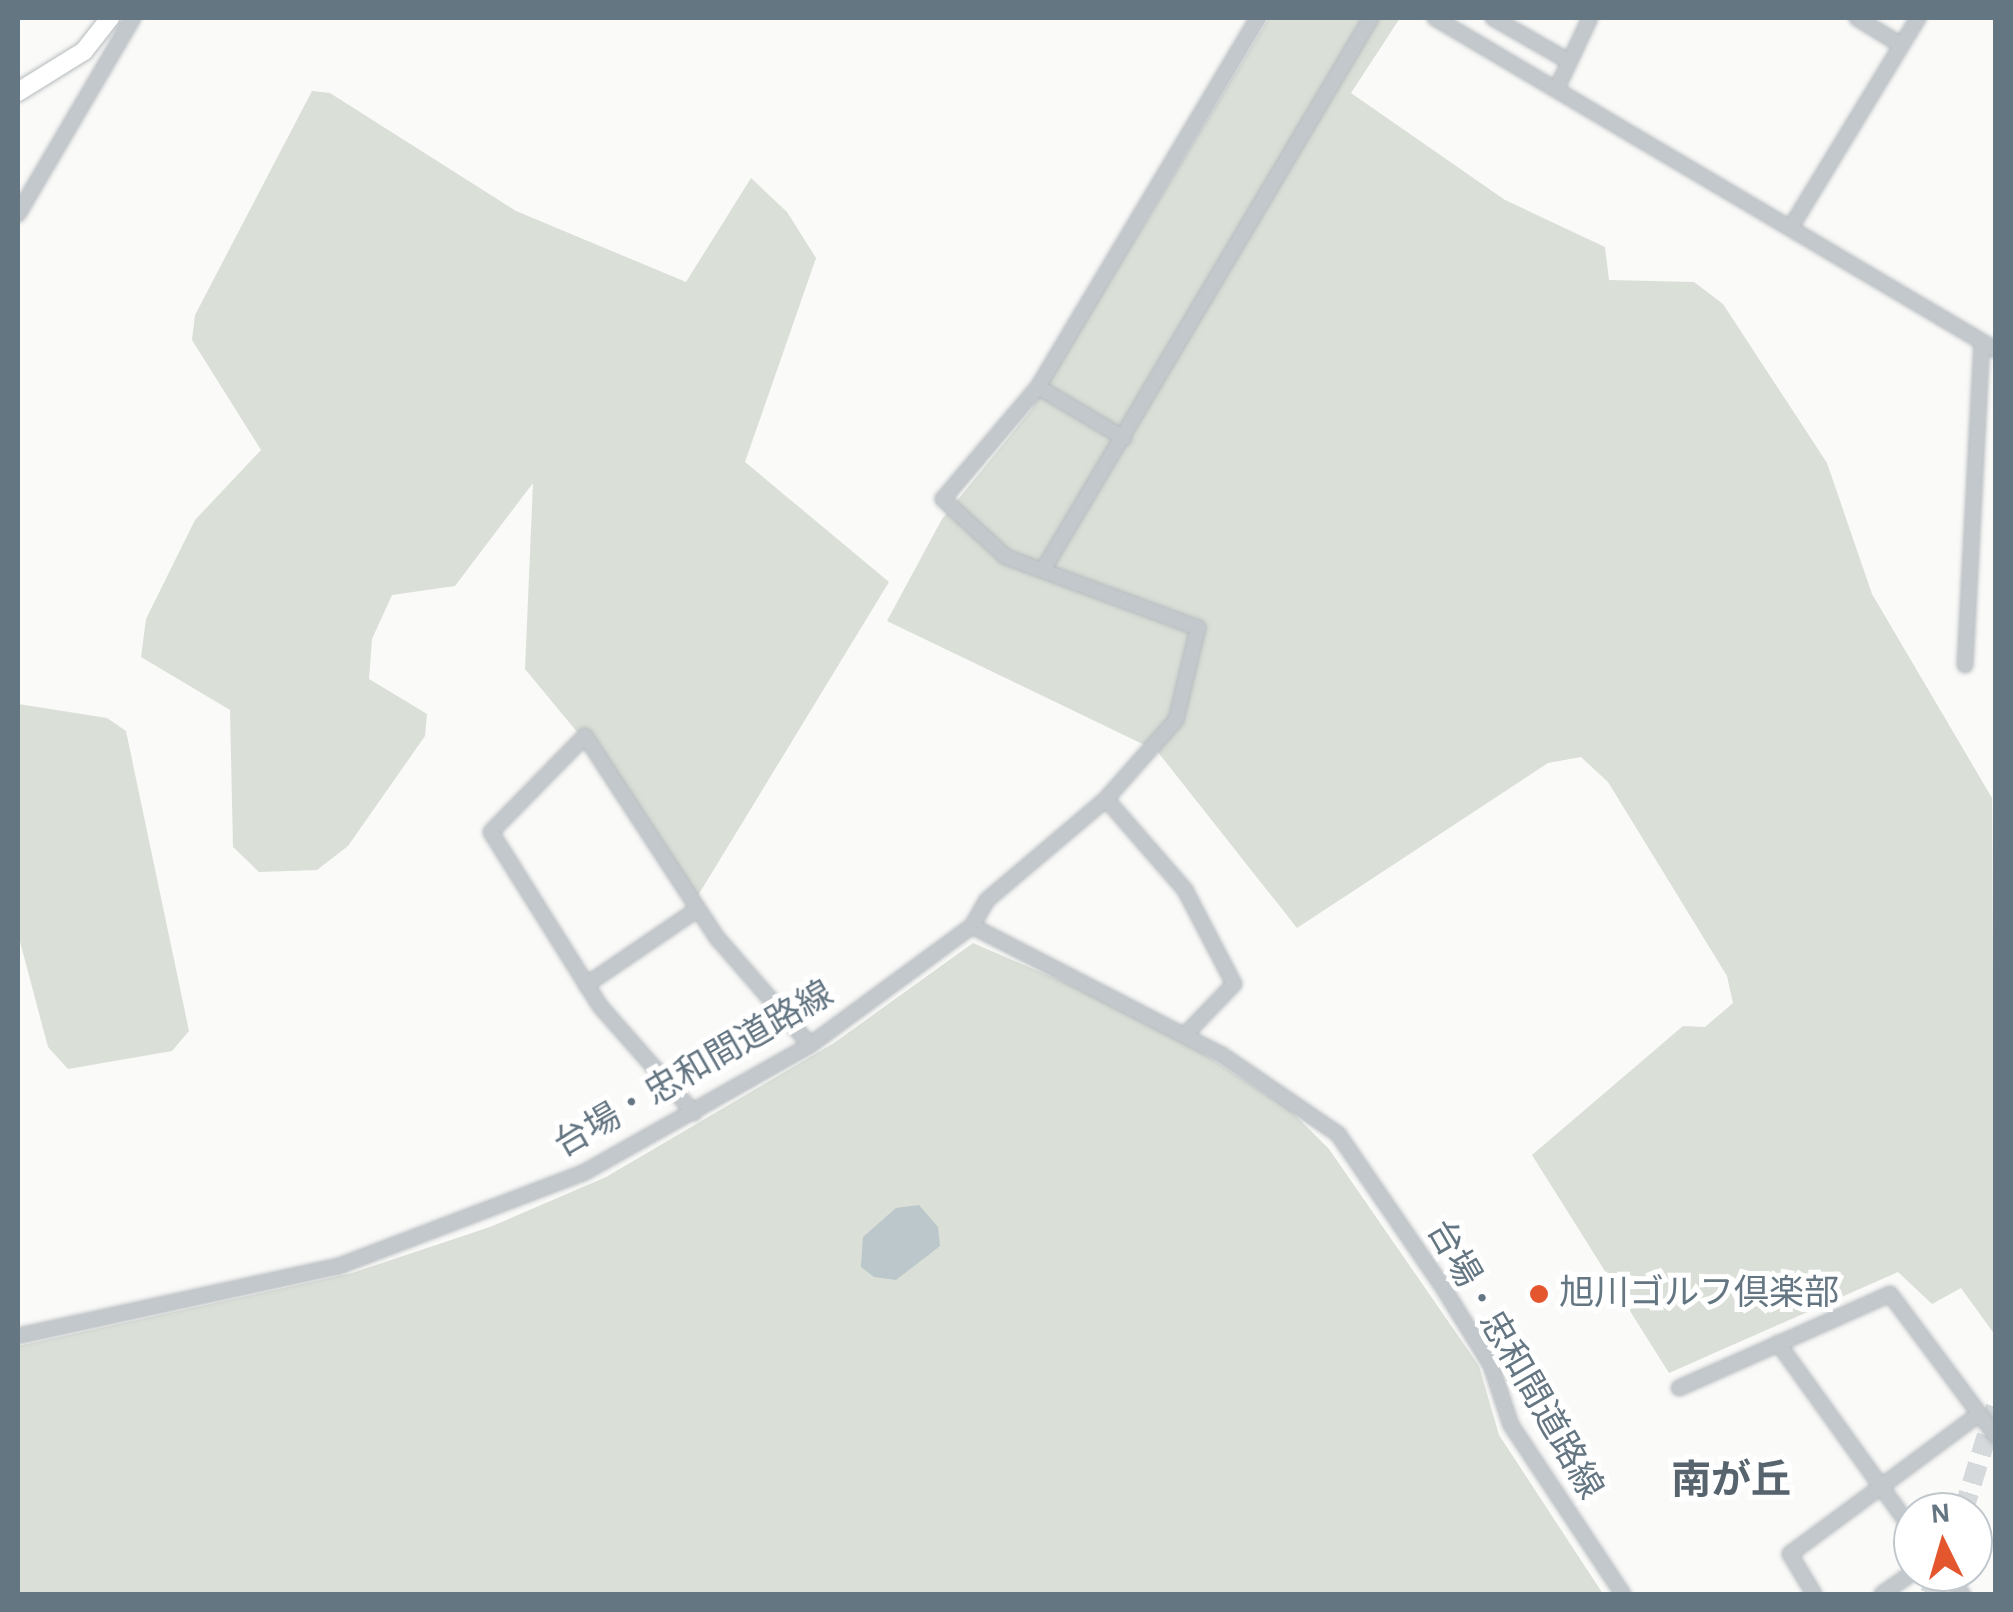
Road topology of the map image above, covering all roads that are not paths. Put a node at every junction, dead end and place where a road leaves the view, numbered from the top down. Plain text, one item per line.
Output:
1 (110, 18) edge
2 (133, 18) edge
3 (1258, 18) edge
4 (1371, 18) edge
5 (1434, 18) edge
6 (1493, 18) edge
7 (1590, 18) edge
8 (1857, 18) edge
9 (1918, 18) edge
10 (1901, 45) junction
11 (1565, 58) junction
12 (1558, 86) junction
13 (18, 92) edge
14 (18, 214) edge
15 (1791, 227) junction
16 (1989, 346) edge
17 (1038, 387) junction
18 (1124, 438) junction
19 (1042, 570) junction
20 (1964, 664) dead end
21 (1106, 799) junction
22 (698, 909) junction
23 (972, 926) junction
24 (586, 985) junction
25 (1185, 1035) junction
26 (810, 1045) junction
27 (694, 1113) junction
28 (18, 1336) edge
29 (1778, 1342) junction
30 (1679, 1388) dead end
31 (1979, 1414) junction
32 (1996, 1436) edge
33 (1880, 1488) junction
34 (1893, 1505) edge
35 (1623, 1594) edge
36 (1814, 1594) edge

1 - 13 main road
2 - 14 street
3 - 17 street
4 - 18 street
5 - 12 street
6 - 11 street
7 - 11 street
8 - 10 street
9 - 10 street
10 - 15 street
11 - 12 street
12 - 15 street
15 - 16 street
16 - 20 street
17 - 18 street
17 - 19 street
18 - 19 street
19 - 21 street
21 - 23 street
21 - 25 street
22 - 24 street
22 - 24 street
22 - 26 street
23 - 25 street, 台場・忠和間道路線
23 - 26 street, 台場・忠和間道路線
24 - 27 street
25 - 35 street, 台場・忠和間道路線
26 - 27 street, 台場・忠和間道路線
27 - 28 street, 台場・忠和間道路線
29 - 30 street
29 - 31 street
29 - 33 street
31 - 32 street
31 - 33 street
33 - 34 street
33 - 36 street

